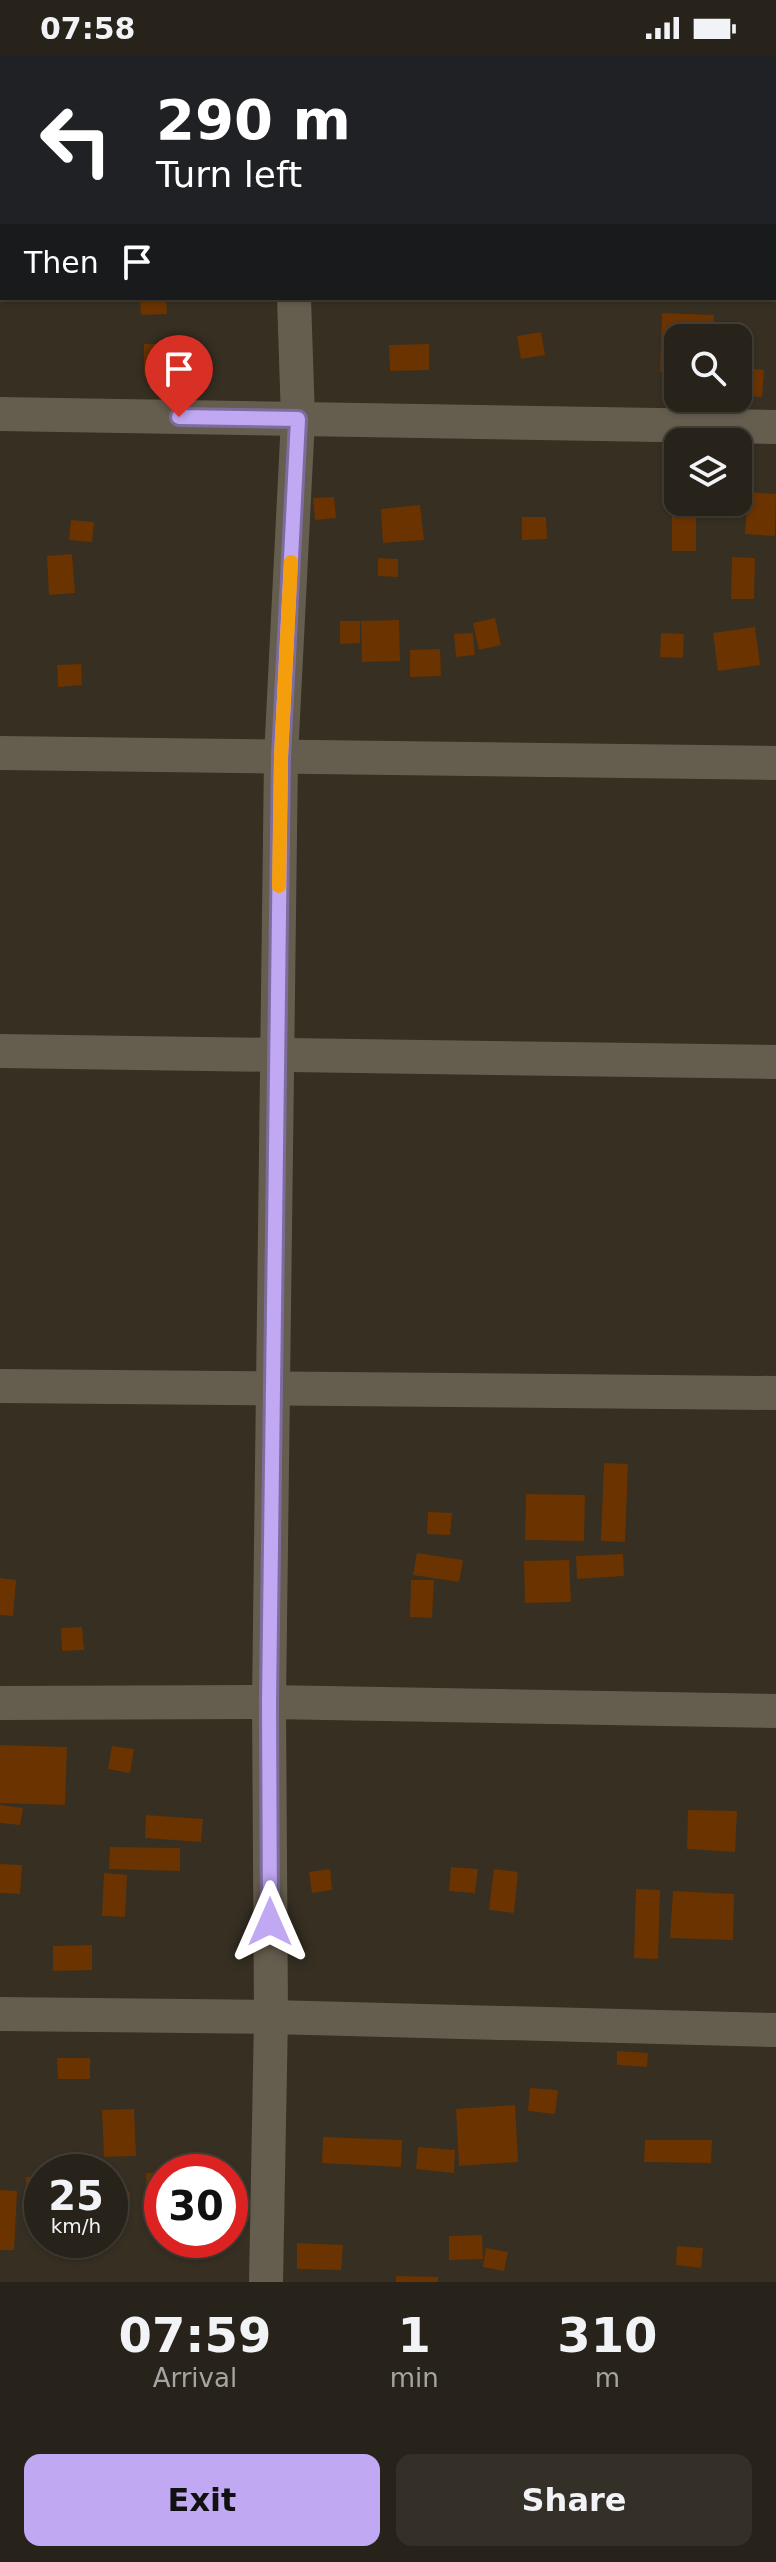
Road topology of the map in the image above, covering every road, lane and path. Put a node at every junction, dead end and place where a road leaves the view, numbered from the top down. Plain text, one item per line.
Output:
1 (294, 300) edge
2 (0, 414) edge
3 (298, 419) junction
4 (776, 427) edge
5 (0, 753) edge
6 (281, 757) junction
7 (776, 763) edge
8 (0, 1051) edge
9 (277, 1055) junction
10 (776, 1062) edge
11 (0, 1386) edge
12 (273, 1388) junction
13 (776, 1393) edge
14 (269, 1702) junction
15 (0, 1703) edge
16 (776, 1711) edge
17 (0, 2014) edge
18 (271, 2017) junction
19 (776, 2030) edge
20 (266, 2282) edge

1 - 3 street
2 - 3 street
3 - 4 street
3 - 6 street
5 - 6 street
6 - 7 street
6 - 9 street
8 - 9 street
9 - 10 street
9 - 12 street
11 - 12 street
12 - 13 street
12 - 14 street
14 - 15 street
14 - 16 street
14 - 18 street
17 - 18 street
18 - 19 street
18 - 20 street

